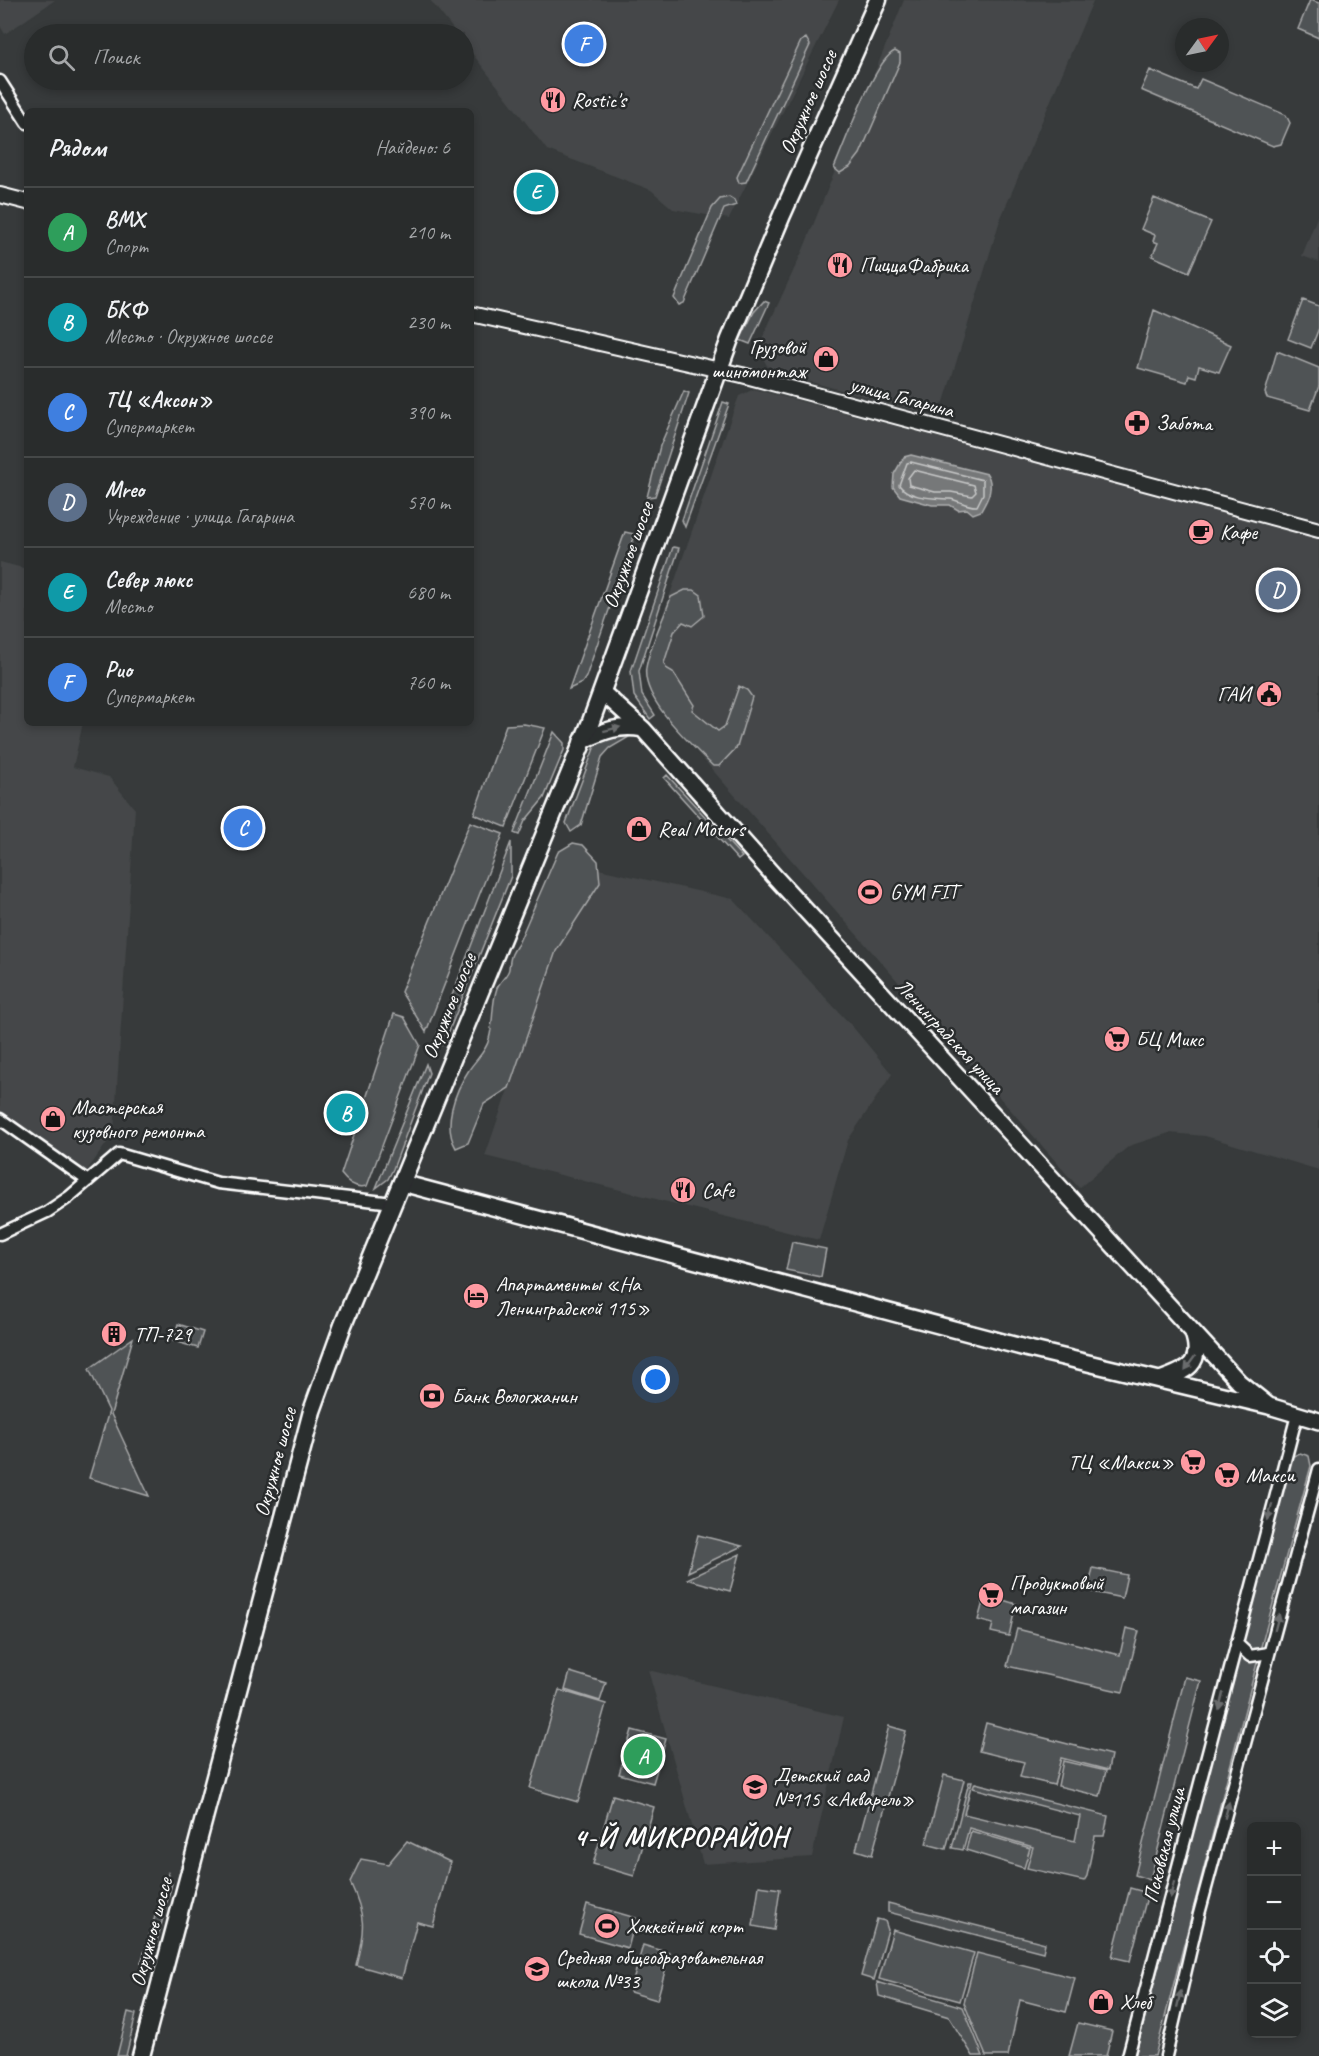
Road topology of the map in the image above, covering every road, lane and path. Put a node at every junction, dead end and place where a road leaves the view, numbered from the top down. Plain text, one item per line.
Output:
1 (878, 0) edge
2 (0, 81) edge
3 (24, 118) edge
4 (0, 195) edge
5 (24, 201) edge
6 (474, 315) edge
7 (718, 369) junction
8 (1319, 530) edge
9 (602, 692) junction
10 (643, 729) junction
11 (582, 741) junction
12 (0, 1119) edge
13 (88, 1181) junction
14 (402, 1183) junction
15 (393, 1203) junction
16 (0, 1234) edge
17 (1191, 1330) junction
18 (1160, 1380) junction
19 (1269, 1406) junction
20 (1297, 1415) junction
21 (1319, 1421) edge
22 (1319, 1469) edge
23 (1236, 1643) junction
24 (1269, 1653) junction
25 (141, 2056) edge
26 (1128, 2056) edge
27 (1166, 2056) edge

1 - 7 main road, Окружное шоссе
2 - 3 street
4 - 5 street
6 - 7 street, улица Гагарина
7 - 8 street, улица Гагарина
7 - 9 main road, Окружное шоссе
9 - 10 main road, Ленинградская улица
9 - 11 main road, Окружное шоссе
11 -> 10 main road
10 - 17 main road, Ленинградская улица
11 - 14 main road, Окружное шоссе
12 - 13 street
13 - 15 street
13 - 16 street
14 - 15 main road, Окружное шоссе
14 - 18 main road, Ленинградская улица
15 - 25 main road, Окружное шоссе
17 -> 18 main road
17 - 19 main road, Ленинградская улица
18 - 19 main road, Ленинградская улица
19 - 20 main road, Ленинградская улица
20 - 21 main road, Ленинградская улица
20 -> 23 street, Псковская улица
24 -> 22 street
23 - 24 street
23 -> 26 street, Псковская улица
27 -> 24 street

